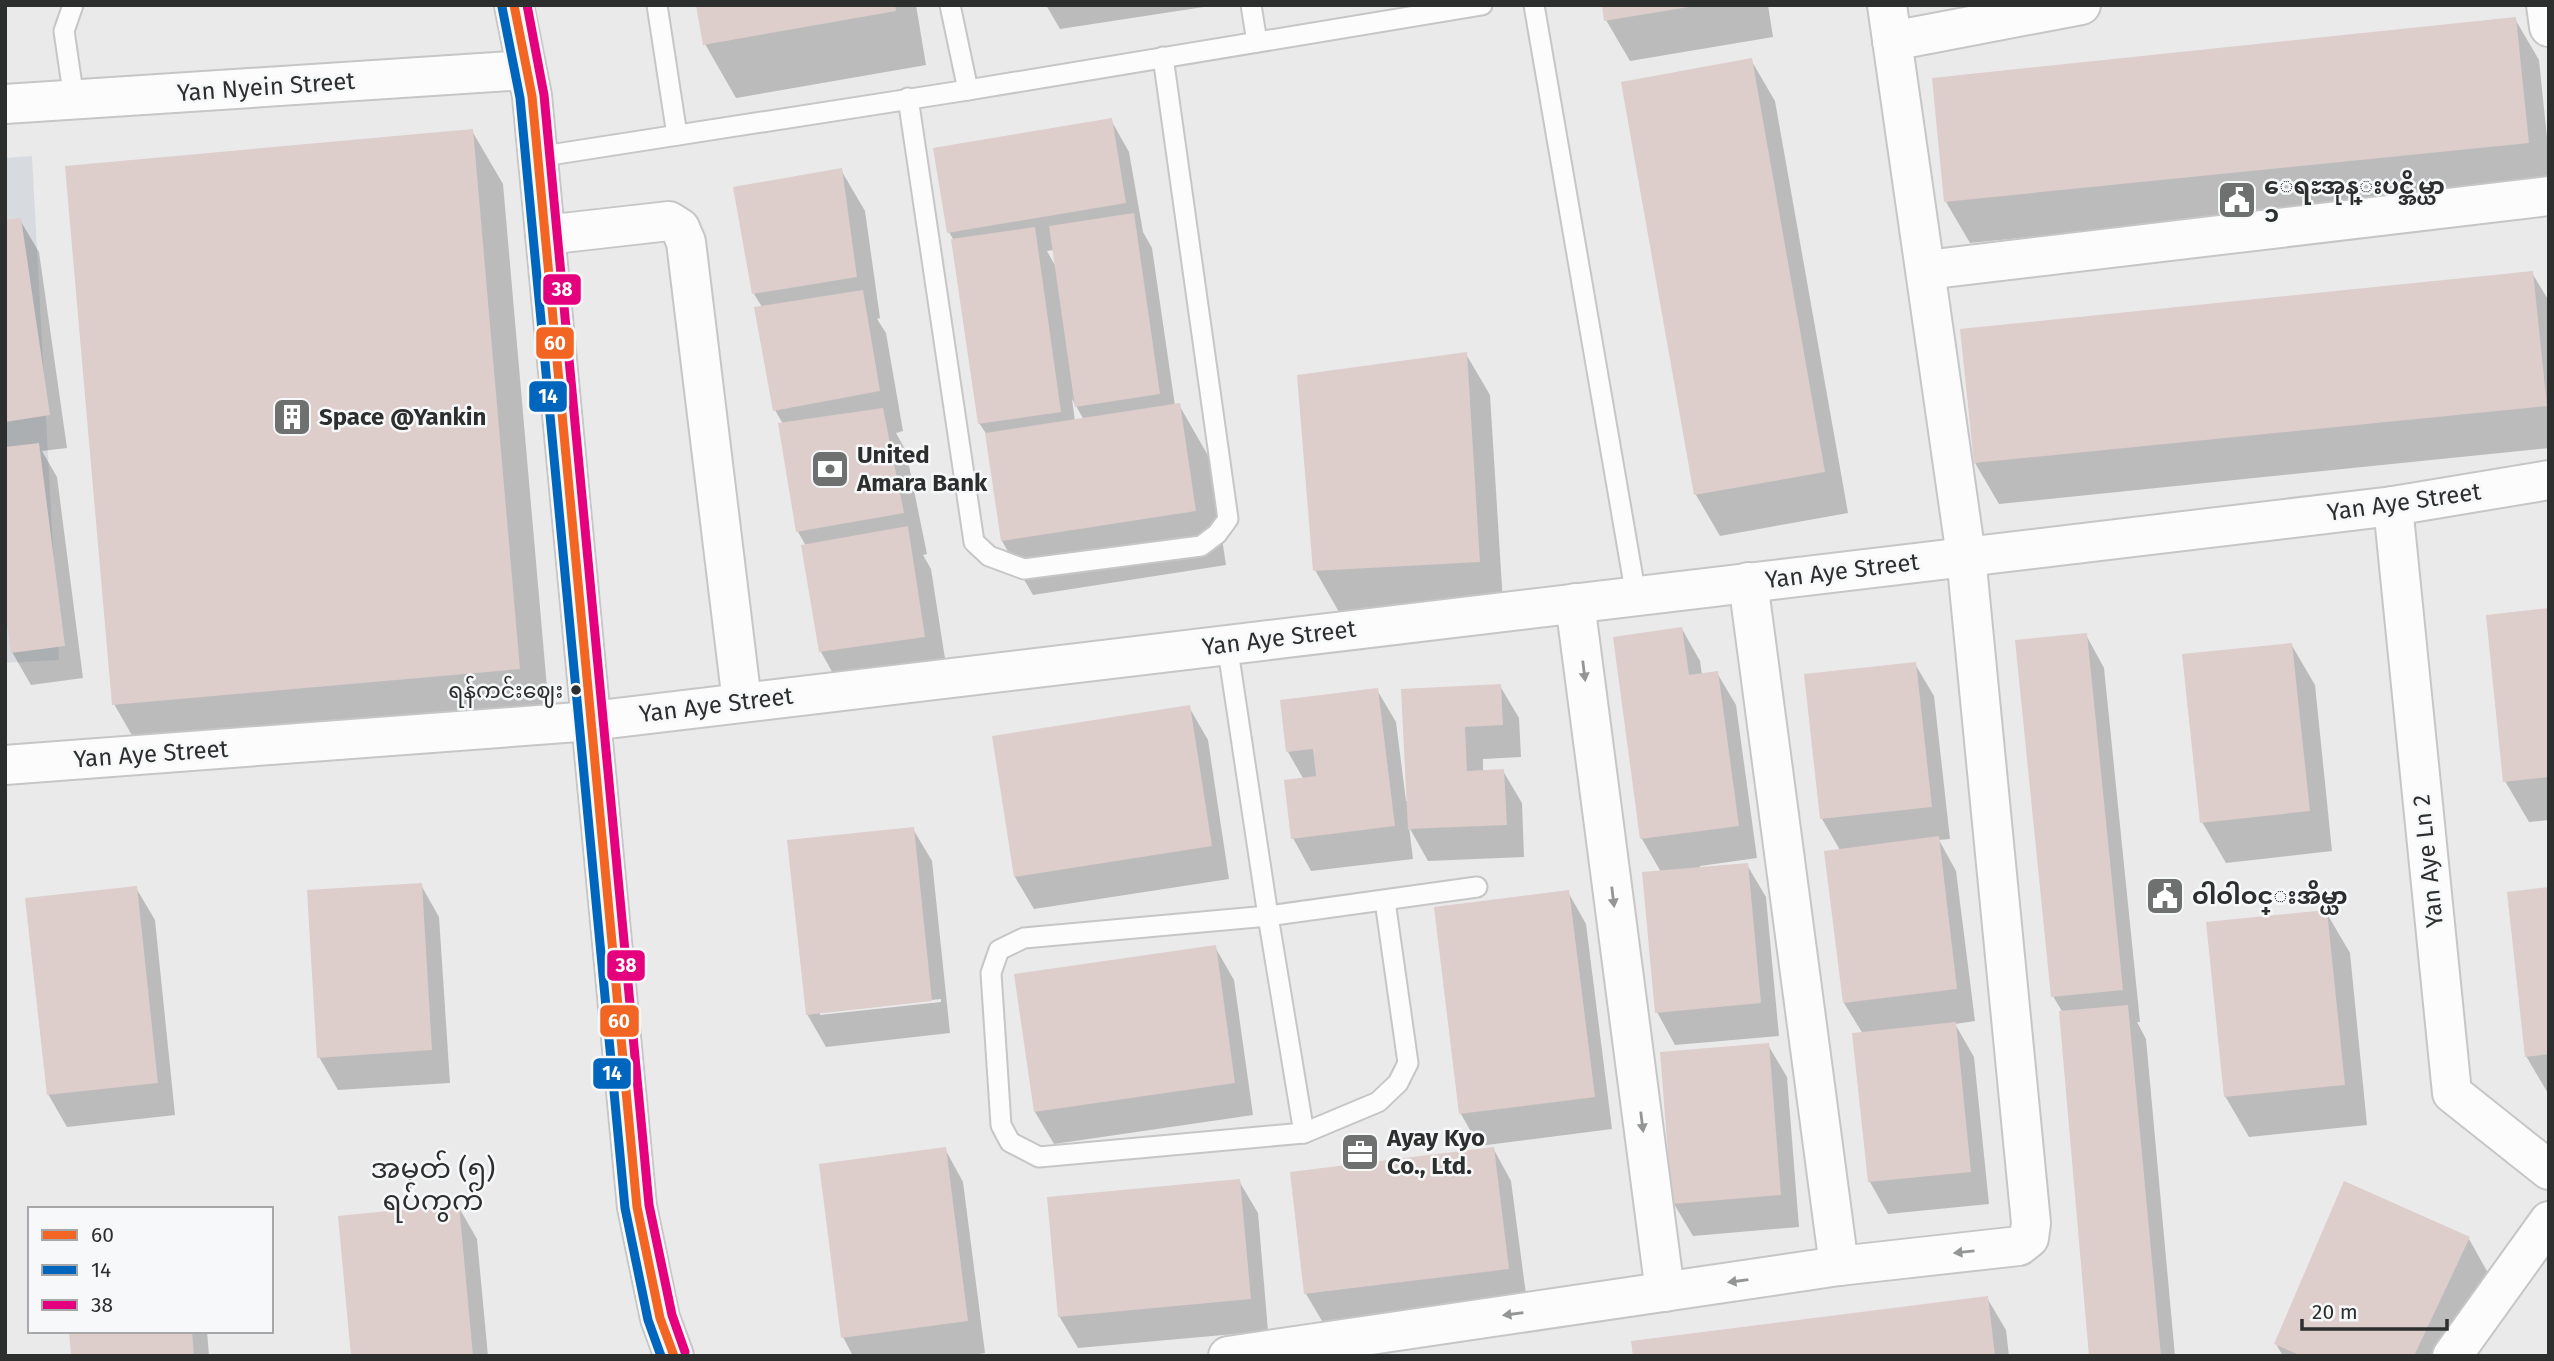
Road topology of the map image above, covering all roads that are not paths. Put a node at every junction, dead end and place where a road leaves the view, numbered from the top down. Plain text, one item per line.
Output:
1 (73, 5) edge
2 (514, 5) edge
3 (657, 5) edge
4 (950, 5) edge
5 (1251, 5) edge
6 (1482, 5) edge
7 (1534, 5) edge
8 (2081, 5) edge
9 (2546, 5) edge
10 (1890, 23) edge
11 (2549, 27) edge
12 (1257, 42) junction
13 (1163, 57) junction
14 (526, 70) junction
15 (968, 90) junction
16 (908, 98) junction
17 (74, 99) junction
18 (5, 104) edge
19 (677, 135) junction
20 (537, 157) junction
21 (2549, 196) edge
22 (545, 235) junction
23 (1926, 270) junction
24 (2549, 480) edge
25 (2393, 506) junction
26 (1966, 556) junction
27 (1748, 582) junction
28 (1636, 596) junction
29 (1575, 603) junction
30 (1227, 644) junction
31 (742, 702) junction
32 (591, 721) junction
33 (5, 765) edge
34 (1478, 887) dead end
35 (1385, 901) junction
36 (1268, 916) junction
37 (1304, 1133) junction
38 (2549, 1170) edge
39 (2549, 1221) edge
40 (1839, 1266) junction
41 (1665, 1292) junction
42 (674, 1356) edge
43 (1228, 1356) edge
44 (2452, 1356) edge

1 - 17 lane
2 - 14 main road
3 - 19 lane
4 - 15 lane
5 - 12 lane
6 - 12 lane
7 - 28 lane
8 - 10 street
9 - 11 street
10 - 23 street
12 - 13 lane
13 - 15 lane
13 - 16 lane
14 - 17 street, Yan Nyein Street
14 - 20 main road
15 - 16 lane
16 - 19 lane
17 - 18 street, Yan Nyein Street
19 - 20 lane
20 - 22 main road
21 - 23 street
22 - 31 street
22 - 32 main road
23 - 26 street
24 - 25 street, Yan Aye Street
25 - 26 street, Yan Aye Street
25 - 38 street, Yan Aye Ln 2
26 - 27 street, Yan Aye Street
26 -> 40 street
27 - 28 street, Yan Aye Street
27 - 40 street
28 - 29 street, Yan Aye Street
29 - 30 street, Yan Aye Street
29 -> 41 street
30 - 31 street, Yan Aye Street
30 - 36 lane
31 - 32 street, Yan Aye Street
32 - 33 street, Yan Aye Street
32 - 42 main road
34 - 35 lane
35 - 36 lane
35 - 37 lane
36 - 37 lane
36 - 37 lane
39 - 44 street
40 -> 41 street
41 -> 43 street

